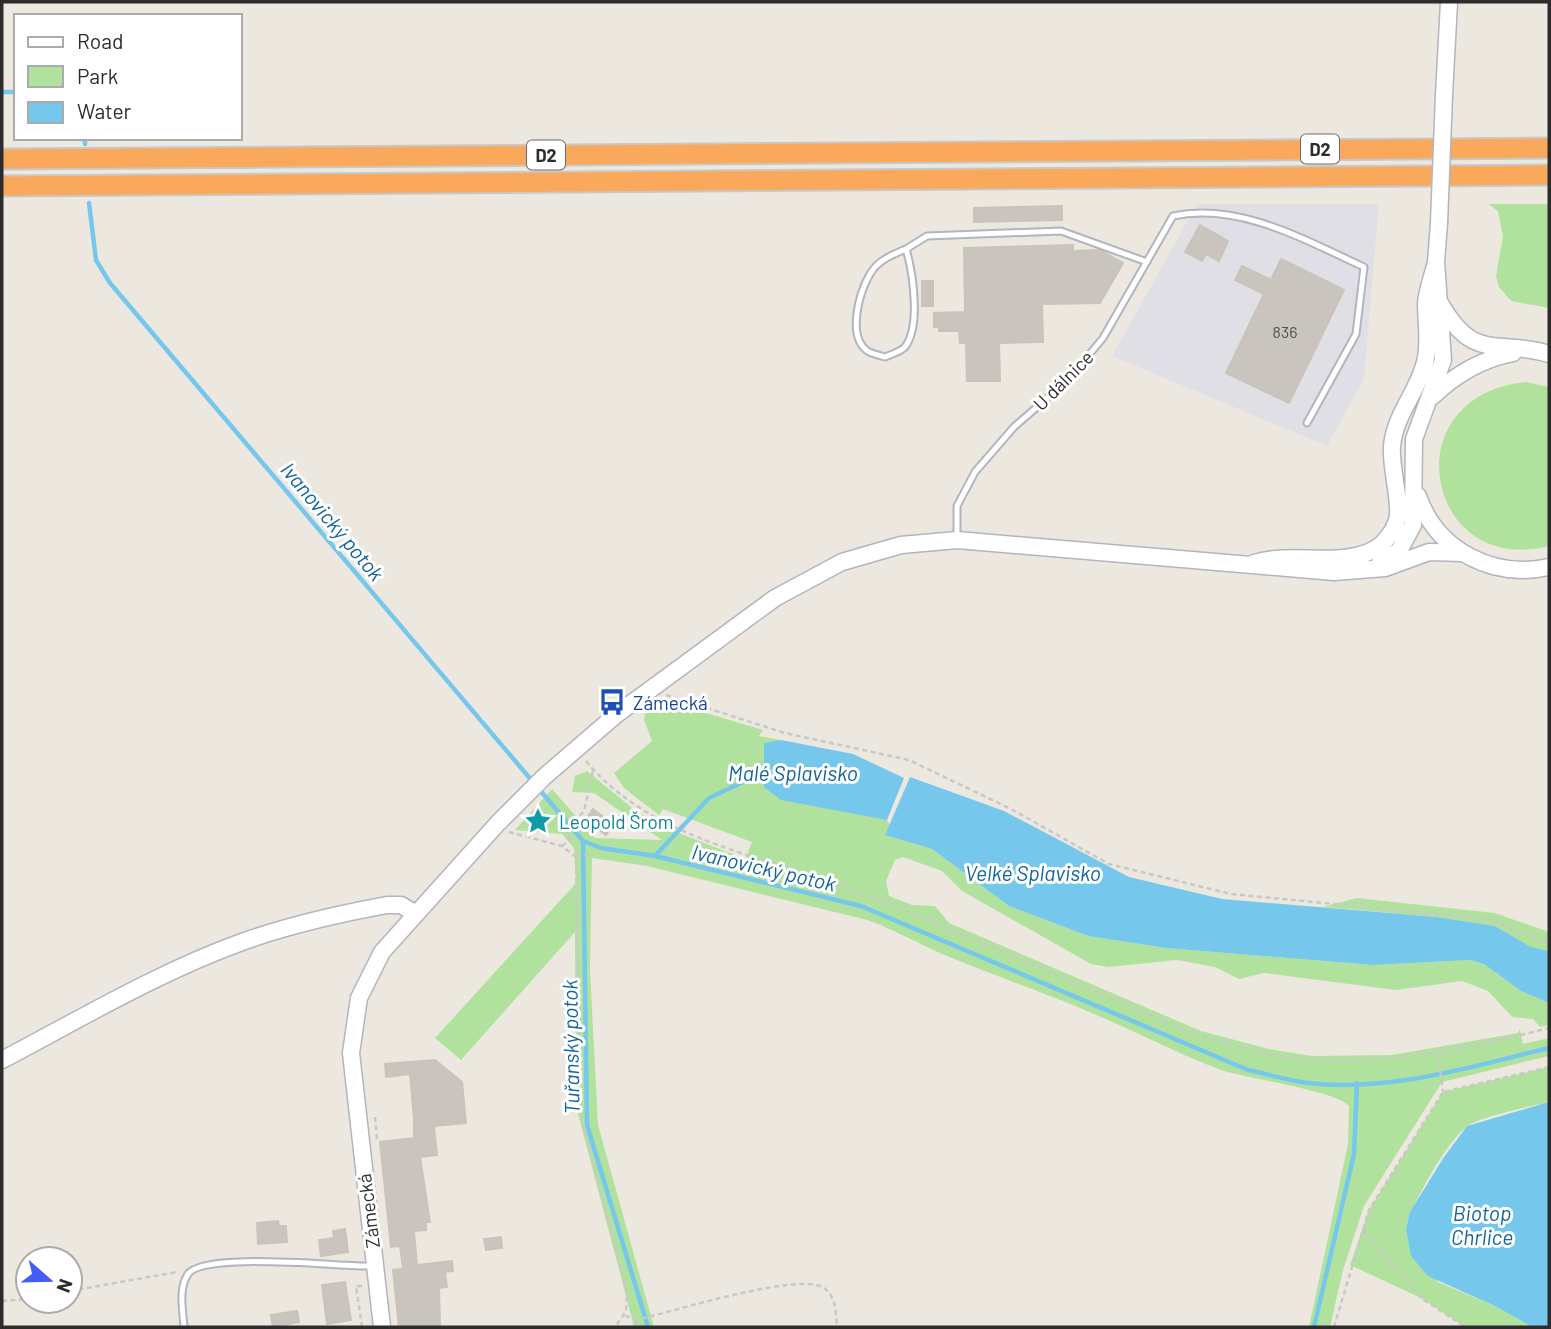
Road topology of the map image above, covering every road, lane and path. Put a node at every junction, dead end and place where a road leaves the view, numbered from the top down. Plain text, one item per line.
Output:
1 (1449, 2) edge
2 (1549, 148) edge
3 (2, 159) edge
4 (1549, 174) edge
5 (1484, 175) junction
6 (1549, 183) edge
7 (2, 186) edge
8 (906, 249) junction
9 (1147, 262) junction
10 (1436, 262) junction
11 (1439, 301) junction
12 (1525, 350) junction
13 (1549, 354) edge
14 (1426, 403) junction
15 (1307, 423) dead end
16 (1414, 483) junction
17 (957, 540) junction
18 (1462, 553) junction
19 (1247, 565) junction
20 (1549, 567) edge
21 (1365, 569) junction
22 (658, 685) junction
23 (577, 749) junction
24 (593, 769) junction
25 (498, 823) junction
26 (562, 846) junction
27 (590, 854) dead end
28 (576, 857) junction
29 (416, 914) junction
30 (1549, 943) edge
31 (1549, 1028) edge
32 (1438, 1055) junction
33 (2, 1060) edge
34 (1549, 1068) edge
35 (1443, 1092) junction
36 (1363, 1229) junction
37 (375, 1266) junction
38 (188, 1275) junction
39 (377, 1284) junction
40 (84, 1289) edge
41 (625, 1316) junction
42 (637, 1319) junction
43 (184, 1327) edge
44 (362, 1327) edge
45 (383, 1327) edge
46 (615, 1327) edge
47 (639, 1327) edge
48 (837, 1327) edge
49 (1334, 1327) edge
50 (1465, 1327) edge

1 - 10 street, bridge
2 - 3 highway, D2
4 - 5 highway, D2
5 - 6 highway
5 - 7 highway, D2
8 - 8 lane
8 - 9 lane
9 - 15 lane, U dálnice
9 - 17 lane, U dálnice
10 - 11 street
10 - 19 street
11 - 12 street
11 - 14 street
12 - 13 street
12 - 14 street
14 - 16 street
16 - 18 street
16 - 21 street
17 - 19 street, Zámecká
17 - 22 street, Zámecká
18 - 20 street
18 - 21 street, Zámecká
19 - 21 street, Zámecká
22 - 23 street, Zámecká
22 - 30 path
23 - 24 path
23 - 25 street, Zámecká
24 - 26 path
24 - 32 path
25 - 26 path
25 - 29 street, Zámecká
26 - 28 path
27 - 28 path
28 - 41 path
29 - 33 street
29 - 37 street, Zámecká
31 - 32 path
32 - 35 path
34 - 35 path
35 - 36 path
36 - 49 path
36 - 50 path
37 - 38 lane
37 - 39 street, Zámecká
38 - 40 path
38 - 43 lane
39 - 44 path
39 - 45 street, Zámecká
41 - 42 path
41 - 46 path
42 - 47 path
42 - 48 path

